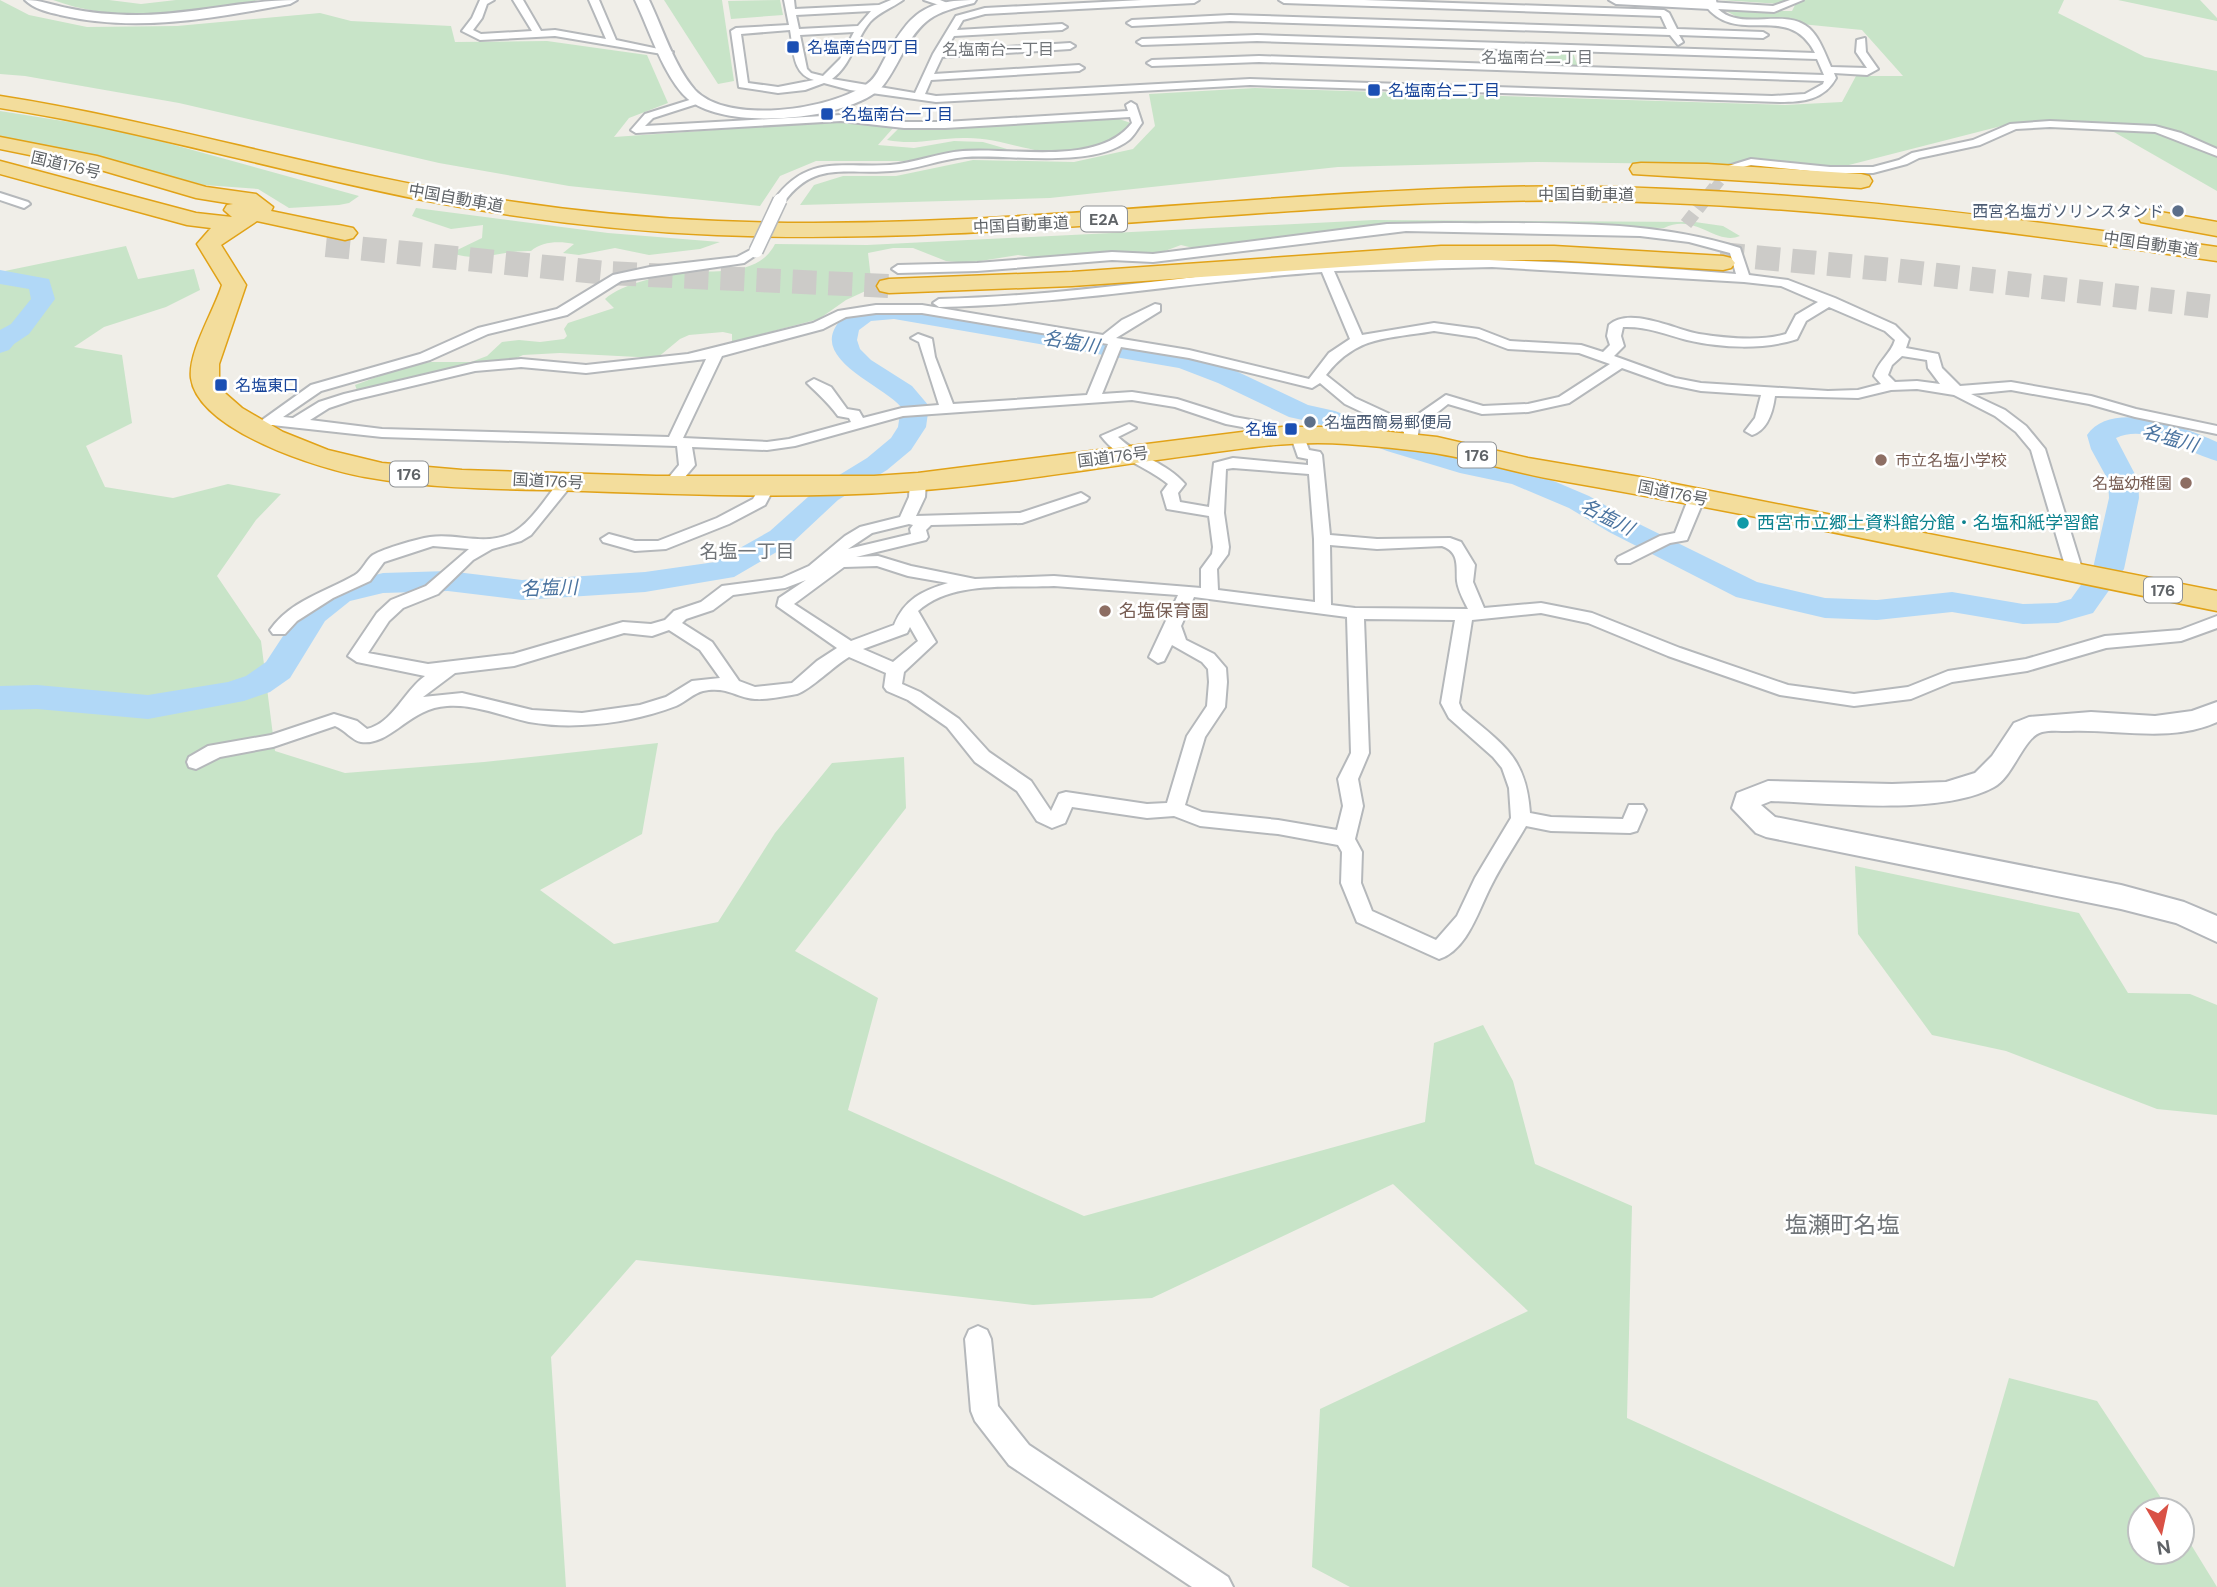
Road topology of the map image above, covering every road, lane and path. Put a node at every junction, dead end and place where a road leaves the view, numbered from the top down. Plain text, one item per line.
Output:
1 (32, 0) edge
2 (290, 0) edge
3 (489, 0) edge
4 (518, 0) edge
5 (594, 0) edge
6 (642, 0) edge
7 (789, 0) edge
8 (898, 0) edge
9 (929, 0) edge
10 (969, 0) edge
11 (1194, 0) edge
12 (1284, 0) edge
13 (1616, 0) edge
14 (1798, 0) edge
15 (1323, 1) edge
16 (1710, 3) edge
17 (945, 4) junction
18 (1121, 4) junction
19 (1055, 7) junction
20 (1499, 7) junction
21 (879, 8) junction
22 (792, 12) junction
23 (1325, 20) junction
24 (1132, 23) junction
25 (1062, 27) junction
26 (1506, 27) junction
27 (796, 29) junction
28 (859, 29) junction
29 (1674, 32) junction
30 (538, 33) junction
31 (949, 33) junction
32 (1769, 35) dead end
33 (1796, 36) dead end
34 (1810, 36) junction
35 (1326, 40) junction
36 (1862, 40) dead end
37 (612, 42) junction
38 (1142, 42) junction
39 (1510, 45) junction
40 (1070, 46) junction
41 (1682, 51) junction
42 (668, 52) junction
43 (938, 54) junction
44 (1819, 56) junction
45 (1326, 61) junction
46 (1152, 63) junction
47 (1517, 67) junction
48 (1079, 68) junction
49 (1693, 73) junction
50 (1829, 74) junction
51 (928, 77) junction
52 (820, 80) junction
53 (1326, 84) junction
54 (1164, 86) junction
55 (1124, 89) junction
56 (869, 90) junction
57 (0, 91) edge
58 (1089, 91) junction
59 (1525, 91) junction
60 (981, 97) junction
61 (1704, 97) junction
62 (918, 98) junction
63 (699, 100) junction
64 (0, 102) edge
65 (1135, 114) junction
66 (987, 123) junction
67 (0, 143) edge
68 (0, 150) edge
69 (2217, 153) edge
70 (0, 159) edge
71 (0, 167) edge
72 (1731, 167) dead end
73 (1620, 169) dead end
74 (1861, 181) dead end
75 (1258, 185) dead end
76 (0, 196) edge
77 (24, 204) dead end
78 (952, 217) junction
79 (2149, 217) dead end
80 (244, 220) junction
81 (1686, 224) tunnel mouth
82 (1814, 225) dead end
83 (2217, 229) edge
84 (790, 231) junction
85 (1680, 237) junction
86 (335, 239) tunnel mouth
87 (2217, 243) edge
88 (2217, 254) edge
89 (1721, 258) tunnel mouth
90 (1342, 267) junction
91 (1326, 268) junction
92 (1448, 275) dead end
93 (894, 276) joint
94 (1744, 278) junction
95 (1830, 301) junction
96 (1155, 308) dead end
97 (911, 309) junction
98 (918, 338) dead end
99 (1357, 340) junction
100 (1111, 341) junction
101 (1899, 351) junction
102 (716, 353) junction
103 (1604, 358) junction
104 (1619, 364) junction
105 (1319, 376) junction
106 (814, 383) dead end
107 (1891, 386) junction
108 (1768, 391) junction
109 (1956, 391) junction
110 (1093, 398) junction
111 (947, 409) junction
112 (927, 410) joint
113 (296, 423) junction
114 (262, 424) junction
115 (859, 424) junction
116 (2217, 430) edge
117 (1752, 431) dead end
118 (1290, 435) junction
119 (1411, 435) junction
120 (679, 442) junction
121 (1129, 442) junction
122 (1316, 470) junction
123 (566, 482) junction
124 (918, 482) junction
125 (669, 486) junction
126 (766, 488) junction
127 (1697, 497) junction
128 (1081, 498) dead end
129 (1216, 513) junction
130 (906, 520) junction
131 (925, 523) junction
132 (609, 539) dead end
133 (1322, 539) junction
134 (486, 546) junction
135 (1624, 560) dead end
136 (833, 569) junction
137 (2077, 573) junction
138 (983, 585) junction
139 (1188, 591) junction
140 (1210, 594) junction
141 (2217, 601) edge
142 (1323, 607) junction
143 (909, 610) junction
144 (1355, 613) junction
145 (1471, 615) junction
146 (2217, 621) edge
147 (671, 624) junction
148 (1172, 625) junction
149 (279, 630) dead end
150 (850, 648) junction
151 (1158, 657) dead end
152 (458, 665) junction
153 (895, 670) junction
154 (731, 684) junction
155 (2217, 711) edge
156 (402, 713) junction
157 (196, 762) dead end
158 (1175, 809) junction
159 (1636, 810) dead end
160 (1521, 818) junction
161 (1345, 839) junction
162 (2217, 930) edge
163 (978, 1339) dead end
164 (1218, 1587) edge

1 - 2 street
3 - 30 street
4 - 30 street
5 - 37 street
6 - 42 street
7 - 22 street
8 - 21 street
9 - 17 street
10 - 17 street
11 - 18 street
12 - 15 street
13 - 16 street
14 - 16 street
15 - 20 street
15 - 23 street
16 - 34 street
17 - 56 street
18 - 19 street
18 - 24 street
19 - 25 street
19 - 31 street
20 - 26 street
20 - 29 street
21 - 22 street
21 - 28 street
22 - 27 street
23 - 24 street
23 - 26 street
23 - 35 street
24 - 38 street
25 - 31 street
25 - 40 street
26 - 29 street
26 - 39 street
27 - 28 street
27 - 52 street
27 - 52 street
28 - 52 street
29 - 32 street
29 - 41 street
30 - 37 street
31 - 43 street
33 - 34 street
34 - 44 street
35 - 38 street
35 - 39 street
35 - 45 street
36 - 50 street
37 - 42 street
38 - 46 street
39 - 41 street
39 - 47 street
40 - 43 street
40 - 48 street
41 - 44 street
41 - 49 street
42 - 63 street
43 - 51 street
44 - 50 street
45 - 46 street
45 - 47 street
45 - 53 street
46 - 54 street
47 - 49 street
47 - 59 street
48 - 51 street
48 - 58 street
49 - 50 street
49 - 61 street
50 - 61 street
51 - 62 street
52 - 56 street
53 - 54 street
53 - 59 street
54 - 55 street
55 - 58 street
55 - 65 street
56 - 62 street
56 - 63 street
57 - 78 highway, 中国自動車道 / E2A
58 - 60 street
59 - 61 street
60 - 62 street
60 - 66 street
63 - 66 street
64 - 84 highway, 中国自動車道 / E2A
65 - 66 street
65 - 114 street, bridge
67 - 80 highway
68 - 80 highway, 国道176号
69 - 72 street
70 - 80 highway, 国道176号
71 - 80 highway
73 - 74 highway
75 - 78 highway
76 - 77 street
78 - 87 highway, 中国自動車道 / E2A
79 - 83 highway
80 - 86 highway, 国道176号
80 - 114 highway, 国道176号 / 176
81 - 85 street
82 - 84 highway
84 - 88 highway, 中国自動車道 / E2A
85 - 93 street
85 - 94 street
89 - 93 highway
90 - 91 street
90 - 92 street
90 - 94 street
91 - 97 street
91 - 99 street
94 - 95 street
95 - 101 street
95 - 103 street
96 - 100 street
97 - 100 street
97 - 102 street
98 - 111 street
99 - 103 street
99 - 105 street
100 - 105 street
100 - 110 street
101 - 107 street
101 - 109 street
102 - 113 street
102 - 120 street
103 - 104 street
104 - 108 street
104 - 119 street
105 - 119 street
106 - 115 street
107 - 108 street
107 - 109 street
108 - 117 street
109 - 116 street
109 - 137 street
110 - 111 street
110 - 118 street
111 - 112 street
112 - 115 street
113 - 114 street
113 - 120 street
114 - 123 highway, 国道176号 / 176
115 - 120 street
118 - 119 highway, 国道176号 / 176
118 - 121 highway, 国道176号 / 176
118 - 122 street
119 - 127 highway, 国道176号 / 176
120 - 125 street
121 - 124 highway, 国道176号 / 176
121 - 129 street
122 - 129 street
122 - 133 street
123 - 125 highway, 国道176号 / 176
123 - 134 street
124 - 126 highway, 国道176号 / 176
124 - 130 street
125 - 126 highway, 国道176号 / 176
126 - 132 street
127 - 135 street
127 - 137 highway, 国道176号 / 176
128 - 131 street
129 - 140 street
130 - 131 street
130 - 147 street
131 - 136 street
133 - 142 street
133 - 145 street
134 - 149 street
134 - 152 street
136 - 138 street
136 - 150 street
137 - 141 highway, 国道176号 / 176
138 - 139 street
138 - 143 street
139 - 140 street
139 - 148 street
140 - 142 street
142 - 144 street
143 - 150 street
143 - 153 street
144 - 145 street
144 - 161 street
145 - 146 street
145 - 160 street
147 - 152 street
147 - 154 street
148 - 151 street
148 - 158 street
150 - 153 street
150 - 154 street
152 - 156 street
153 - 158 street
154 - 156 street
155 - 162 street
156 - 157 street
158 - 161 street
159 - 160 street
160 - 161 street
163 - 164 street

